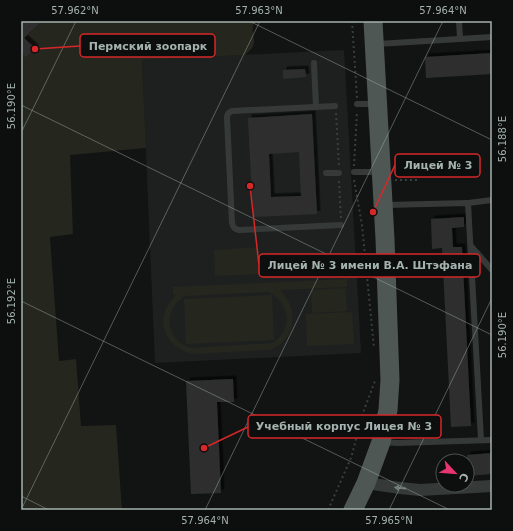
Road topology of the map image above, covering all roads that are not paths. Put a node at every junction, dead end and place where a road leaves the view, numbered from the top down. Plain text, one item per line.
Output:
1 (373, 21) edge
2 (459, 21) edge
3 (492, 36) edge
4 (460, 38) junction
5 (374, 44) junction
6 (314, 63) dead end
7 (357, 104) road end
8 (377, 104) junction
9 (335, 106) dead end
10 (316, 107) junction
11 (354, 172) road end
12 (326, 173) dead end
13 (339, 173) dead end
14 (385, 176) junction
15 (492, 200) edge
16 (468, 203) junction
17 (382, 205) junction
18 (342, 225) dead end
19 (470, 246) junction
20 (492, 270) edge
21 (482, 440) junction
22 (492, 440) edge
23 (381, 442) junction
24 (366, 483) junction
25 (492, 486) edge
26 (353, 510) edge

1 - 5 main road
2 - 4 lane
3 - 4 lane
4 - 5 lane
5 - 8 main road
6 - 10 lane
7 - 8 lane
8 - 14 main road
9 - 10 lane
10 - 18 lane
11 - 14 lane
12 - 13 lane
14 - 17 main road
15 - 16 lane
16 - 17 lane
16 - 19 lane
17 - 23 main road
19 - 20 lane
19 - 21 lane
21 - 22 lane
21 - 23 lane
23 - 24 main road
25 -> 24 street
24 - 26 main road

